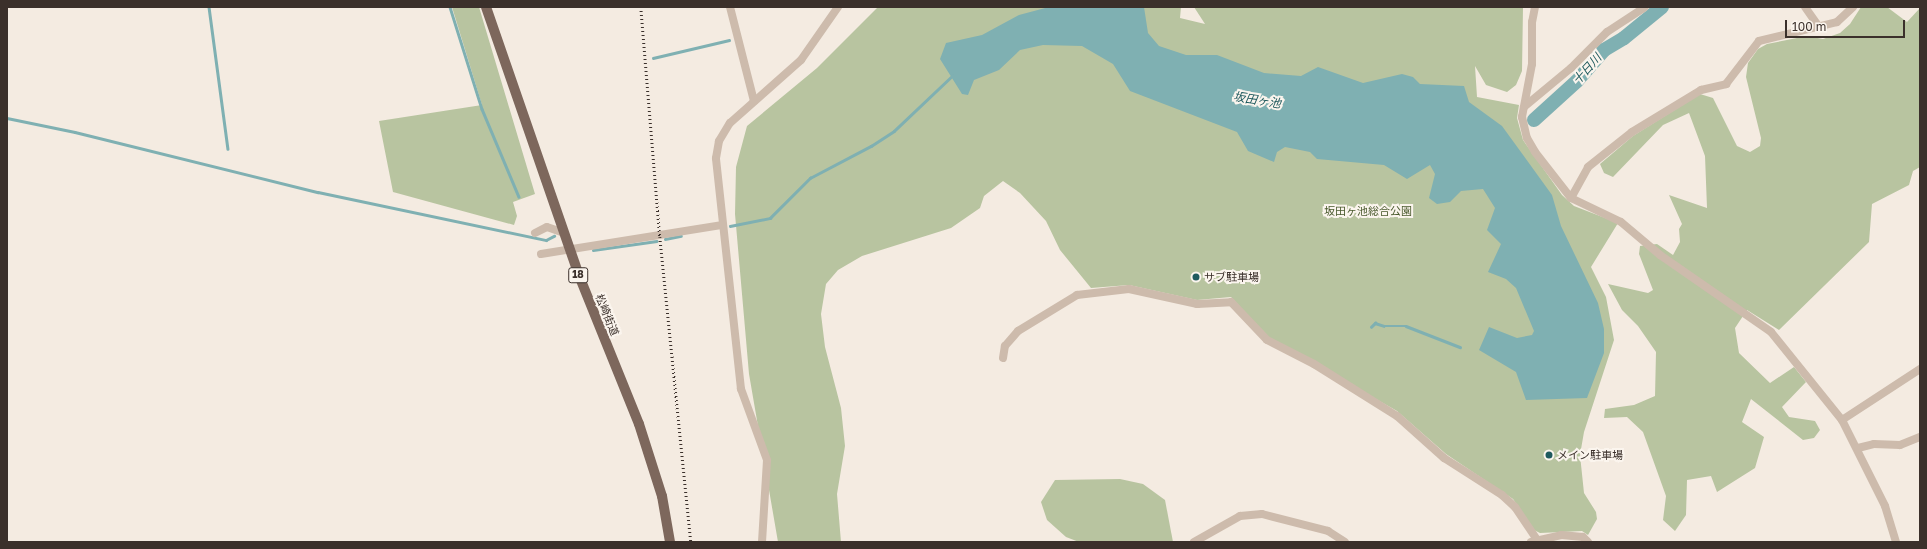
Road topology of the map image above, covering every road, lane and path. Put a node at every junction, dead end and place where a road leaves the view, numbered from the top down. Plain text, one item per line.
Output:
1 (486, 7) edge
2 (730, 7) edge
3 (838, 7) edge
4 (1535, 7) edge
5 (1645, 7) edge
6 (1805, 7) edge
7 (1853, 7) edge
8 (1818, 26) junction
9 (754, 101) junction
10 (1524, 107) junction
11 (1571, 198) junction
12 (723, 225) junction
13 (535, 233) dead end
14 (564, 233) junction
15 (570, 251) junction
16 (541, 254) dead end
17 (1003, 358) dead end
18 (1920, 369) edge
19 (1842, 420) junction
20 (1920, 437) edge
21 (1858, 448) junction
22 (1534, 541) edge
23 (670, 542) edge
24 (762, 542) edge
25 (1194, 542) edge
26 (1345, 542) edge
27 (1588, 542) edge
28 (1896, 542) edge

1 - 14 main road, 松崎街道 / 18
2 - 9 street
3 - 9 street
4 - 10 street
5 - 10 street
6 - 8 street
7 - 8 street
8 - 11 street
9 - 12 street
10 - 11 street
11 - 19 street
12 - 15 street
12 - 24 street
13 - 14 street
14 - 15 main road, 松崎街道 / 18
15 - 16 street
15 - 23 main road, 松崎街道 / 18
17 - 22 street
18 - 19 street
19 - 21 street
20 - 21 street
21 - 28 street
22 - 27 street
25 - 26 street

